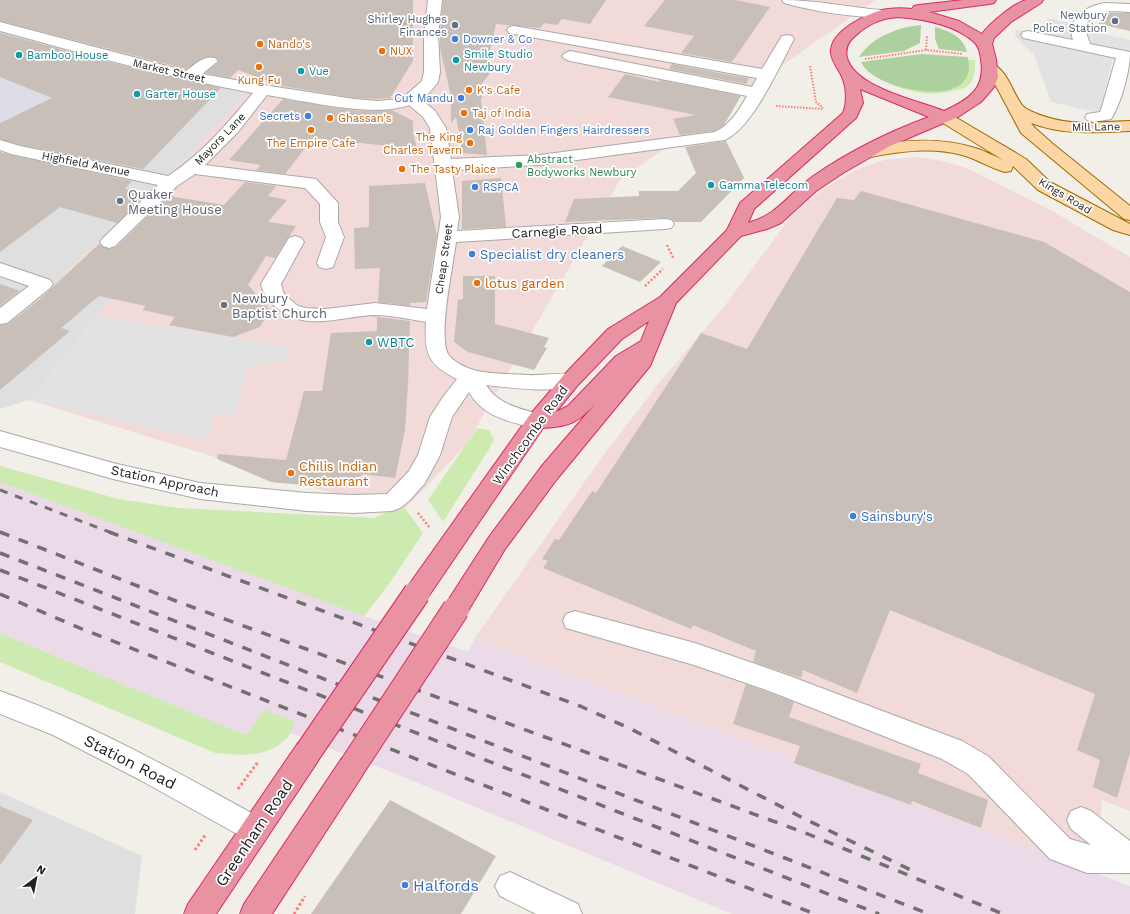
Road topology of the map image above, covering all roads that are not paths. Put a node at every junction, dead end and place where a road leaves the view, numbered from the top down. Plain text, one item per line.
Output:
1 (435, 0) edge
2 (789, 0) edge
3 (989, 0) edge
4 (1036, 0) edge
5 (1130, 8) edge
6 (888, 13) junction
7 (0, 26) edge
8 (514, 30) dead end
9 (1028, 35) dead end
10 (787, 39) dead end
11 (984, 44) junction
12 (1084, 47) junction
13 (570, 56) dead end
14 (1127, 56) edge
15 (210, 61) dead end
16 (991, 69) junction
17 (767, 75) junction
18 (189, 76) junction
19 (850, 76) junction
20 (264, 90) junction
21 (411, 99) junction
22 (752, 99) junction
23 (1017, 110) junction
24 (944, 117) junction
25 (1093, 117) dead end
26 (1130, 126) edge
27 (0, 145) edge
28 (865, 153) junction
29 (443, 165) junction
30 (192, 168) junction
31 (171, 182) junction
32 (1044, 186) junction
33 (1130, 215) edge
34 (665, 224) dead end
35 (1130, 230) edge
36 (735, 232) junction
37 (448, 237) junction
38 (109, 242) dead end
39 (295, 242) dead end
40 (326, 263) dead end
41 (0, 269) edge
42 (667, 301) junction
43 (436, 317) junction
44 (0, 318) edge
45 (650, 344) junction
46 (470, 377) junction
47 (570, 381) junction
48 (537, 421) junction
49 (0, 439) edge
50 (575, 621) dead end
51 (0, 702) edge
52 (308, 752) joint
53 (1081, 820) dead end
54 (256, 830) junction
55 (1130, 859) edge
56 (510, 886) dead end
57 (200, 914) edge
58 (255, 914) edge
59 (567, 914) edge

1 - 21 street
2 - 6 street
3 - 6 highway
4 - 11 highway
5 - 12 street
6 - 11 highway
6 - 19 highway
7 - 18 street, Market Street
8 - 17 street
9 - 12 street
10 - 17 street
11 - 16 highway
12 - 14 street
13 - 22 street
14 - 25 street
15 - 18 street
16 - 23 main road, Kings Road
16 - 24 highway
17 - 22 street
18 - 20 street, Market Street
19 - 24 highway
19 - 36 highway, Winchcombe Road
20 - 21 street, Market Street
20 - 30 street, Mayors Lane
21 - 29 street, Cheap Street
22 - 29 street
23 - 26 main road, Mill Lane
23 - 33 main road, Kings Road
24 - 28 highway, Winchcombe Road
24 - 32 main road, Kings Road
27 - 31 street, Highfield Avenue
28 - 32 main road
28 - 36 highway, Winchcombe Road
29 - 37 street, Cheap Street
30 - 31 street, Mayors Lane
30 - 40 street
31 - 38 street, Mayors Lane
32 - 35 main road, Kings Road
34 - 37 street, Carnegie Road
36 - 42 highway, Winchcombe Road
37 - 43 street, Cheap Street
39 - 43 street
41 - 44 street
42 - 45 highway, Winchcombe Road
42 - 47 highway, Winchcombe Road
43 - 46 street, Cheap Street
45 - 48 highway
45 - 58 highway, Winchcombe Road, bridge
46 - 47 street, Cheap Street
46 - 48 street
46 - 49 street, Station Approach
47 - 48 highway, Winchcombe Road
48 - 52 highway, Winchcombe Road, bridge
50 - 55 street
51 - 54 street, Station Road
52 - 54 highway, Greenham Road
53 - 55 street
54 - 57 highway, Greenham Road
56 - 59 street

